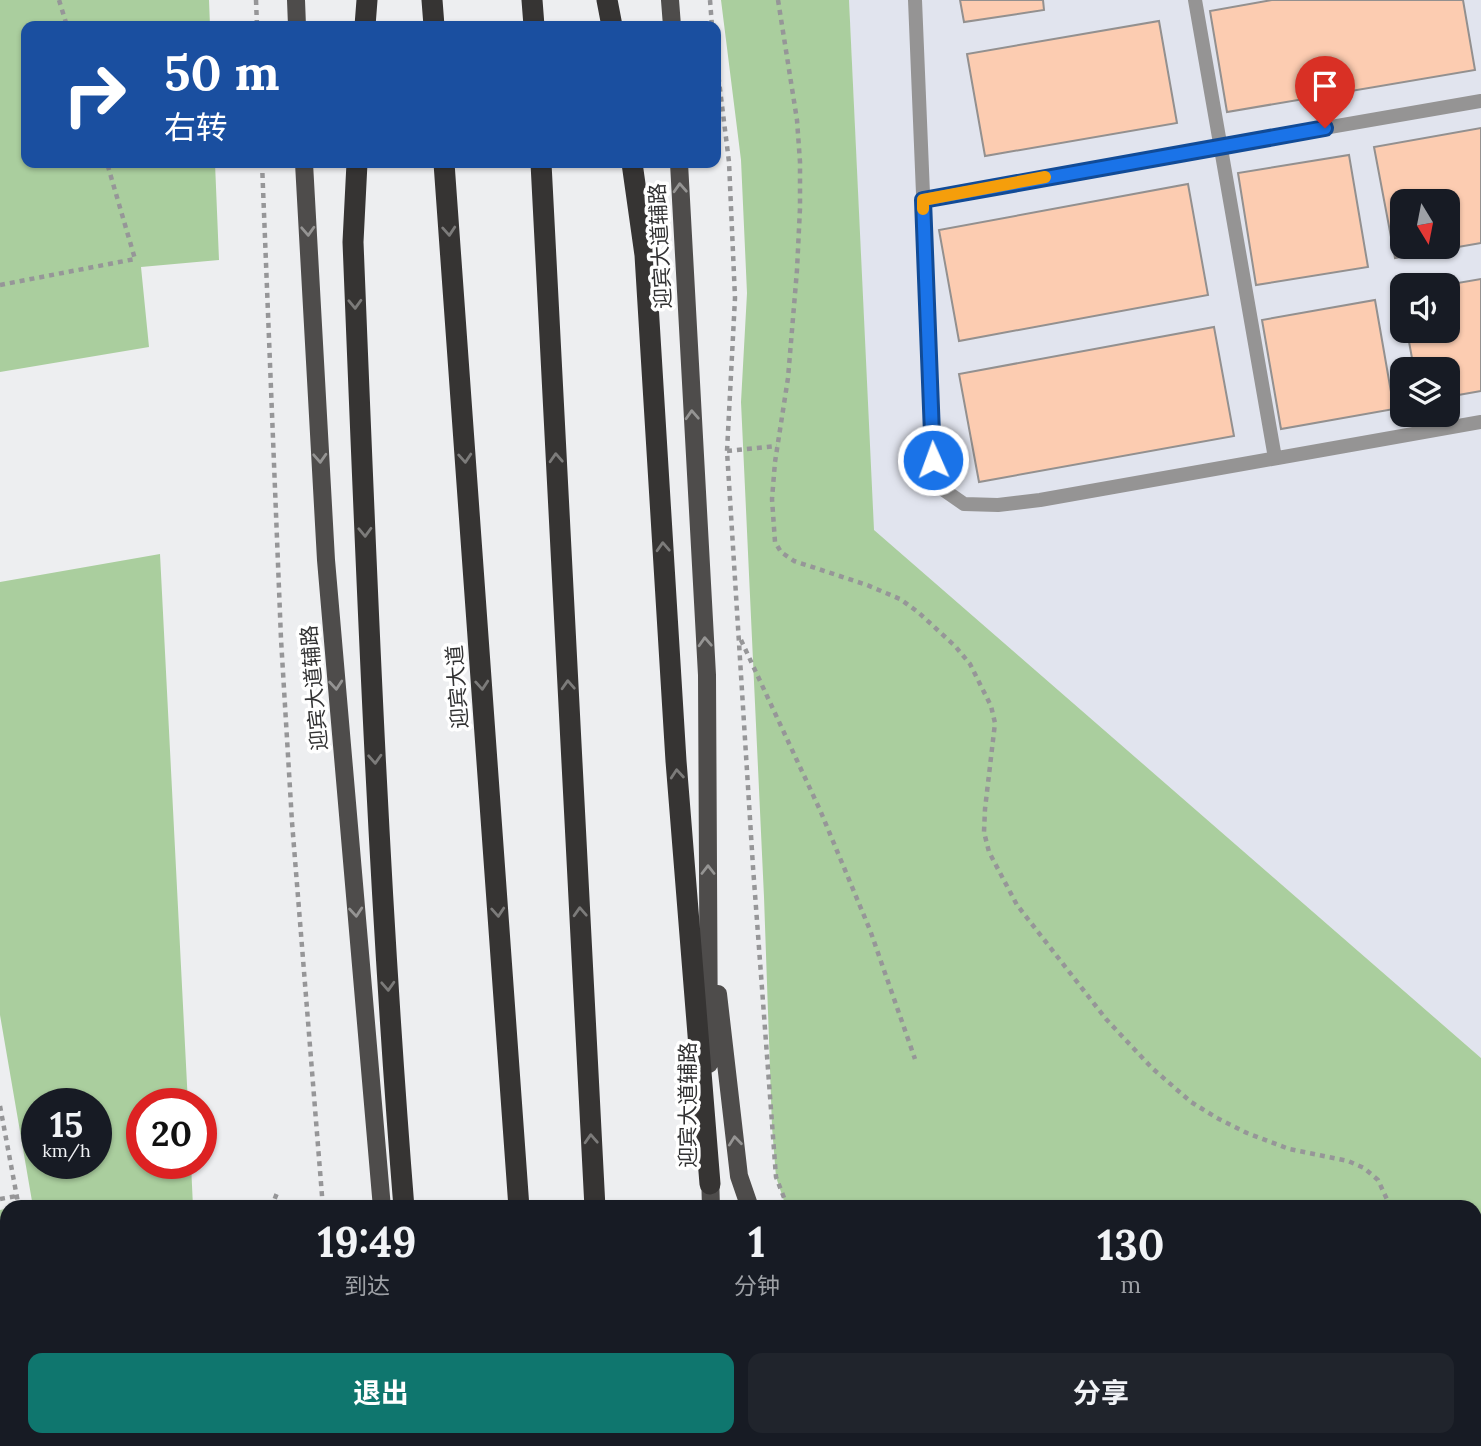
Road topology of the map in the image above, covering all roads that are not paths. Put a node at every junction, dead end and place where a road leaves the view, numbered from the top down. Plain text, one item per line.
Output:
1 (296, 0) edge
2 (367, 0) edge
3 (432, 0) edge
4 (532, 0) edge
5 (607, 0) edge
6 (670, 0) edge
7 (915, 0) edge
8 (1195, 0) edge
9 (297, 21) edge
10 (365, 21) edge
11 (434, 21) edge
12 (534, 21) edge
13 (611, 21) edge
14 (672, 21) edge
15 (1481, 101) edge
16 (1220, 146) junction
17 (304, 168) edge
18 (357, 168) edge
19 (444, 168) edge
20 (541, 168) edge
21 (633, 168) edge
22 (678, 168) edge
23 (923, 200) junction
24 (1481, 422) edge
25 (1275, 458) junction
26 (708, 900) junction
27 (367, 1041) junction
28 (710, 1184) junction
29 (370, 1200) edge
30 (381, 1200) edge
31 (403, 1200) edge
32 (518, 1200) edge
33 (595, 1200) edge
34 (711, 1200) edge
35 (747, 1200) edge

1 - 9 main road
2 - 10 highway
3 - 11 highway
4 - 12 highway
5 - 13 highway
6 - 14 main road
7 - 23 lane
8 - 16 lane
15 - 16 lane
16 - 23 lane
16 - 25 lane
17 -> 27 main road, 迎宾大道辅路
18 -> 31 highway
19 -> 32 highway, 迎宾大道
33 -> 20 highway
28 -> 21 highway
26 -> 22 main road, 迎宾大道辅路
23 - 25 lane
24 - 25 lane
26 - 28 main road, 迎宾大道辅路
35 -> 26 main road
27 - 29 main road
27 - 30 main road, 迎宾大道辅路
28 - 34 main road, 迎宾大道辅路

